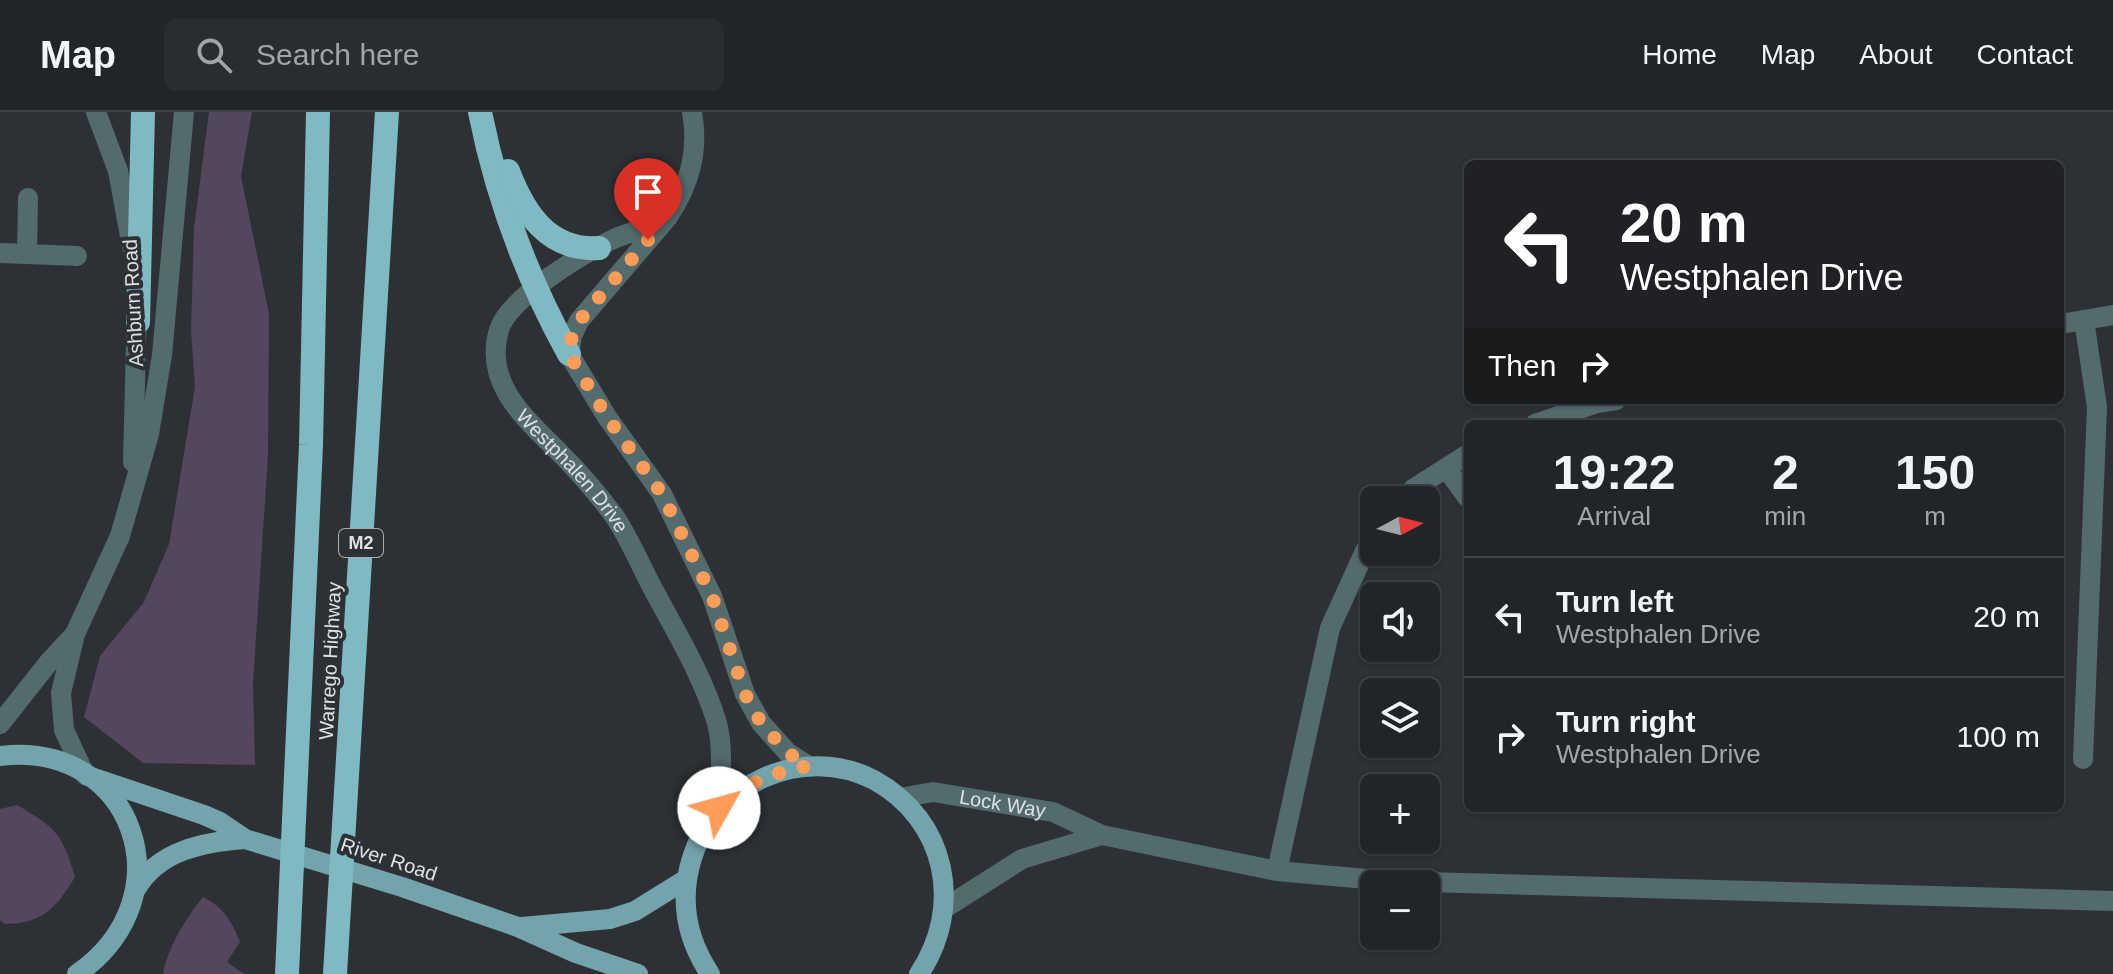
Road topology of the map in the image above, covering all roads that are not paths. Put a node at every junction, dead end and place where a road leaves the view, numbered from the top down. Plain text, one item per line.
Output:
1 (96, 112) edge
2 (143, 112) edge
3 (184, 112) edge
4 (318, 112) edge
5 (387, 112) edge
6 (483, 112) edge
7 (692, 112) edge
8 (28, 198) dead end
9 (668, 217) junction
10 (599, 248) junction
11 (0, 253) edge
12 (27, 254) junction
13 (77, 256) dead end
14 (535, 287) junction
15 (2113, 315) edge
16 (2084, 320) junction
17 (138, 322) junction
18 (2064, 323) edge
19 (569, 354) junction
20 (1594, 404) edge
21 (1547, 420) edge
22 (1464, 457) edge
23 (1446, 468) junction
24 (1418, 486) edge
25 (1464, 493) edge
26 (131, 499) junction
27 (1360, 562) edge
28 (75, 634) junction
29 (0, 724) edge
30 (0, 756) edge
31 (2083, 759) dead end
32 (809, 766) junction
33 (87, 776) junction
34 (900, 798) junction
35 (719, 808) junction
36 (1102, 835) junction
37 (245, 839) junction
38 (1277, 871) junction
39 (685, 880) junction
40 (136, 889) junction
41 (2113, 901) edge
42 (945, 908) junction
43 (518, 927) junction
44 (77, 974) edge
45 (287, 974) edge
46 (335, 974) edge
47 (638, 974) edge
48 (710, 974) edge
49 (919, 974) edge

1 - 17 street, Ashburn Road
2 - 17 highway
3 - 26 street, Ashburn Road
4 - 45 highway, Warrego Highway
5 - 46 highway, Warrego Highway / M2
6 - 10 highway
6 - 14 highway
7 - 9 street
8 - 12 street
9 - 10 street, Westphalen Drive
9 - 19 street
10 - 14 street, Westphalen Drive
11 - 12 street
12 - 13 street
14 - 19 highway
14 - 35 street, Westphalen Drive
15 - 16 street
16 - 18 street
16 - 31 street
17 - 26 street, Ashburn Road
19 - 32 street
20 - 21 street
22 - 23 street
23 - 24 street
23 - 25 street
26 - 28 street, Ashburn Road
27 - 38 street
28 - 29 street, Ashburn Road
28 - 33 street, Ashburn Road
30 - 33 main road, River Road
32 - 34 main road
32 - 35 main road
33 - 37 main road, River Road
33 - 40 main road
34 - 36 street, Lock Way
34 - 42 main road
35 - 39 main road
36 - 38 street, Lock Way
36 - 42 street, Lock Way
37 - 40 main road, River Road
37 - 43 main road, River Road
38 - 41 street, Lock Way
39 - 43 main road, River Road
39 - 48 main road
40 - 44 main road
42 - 49 main road
43 - 47 main road, River Road

